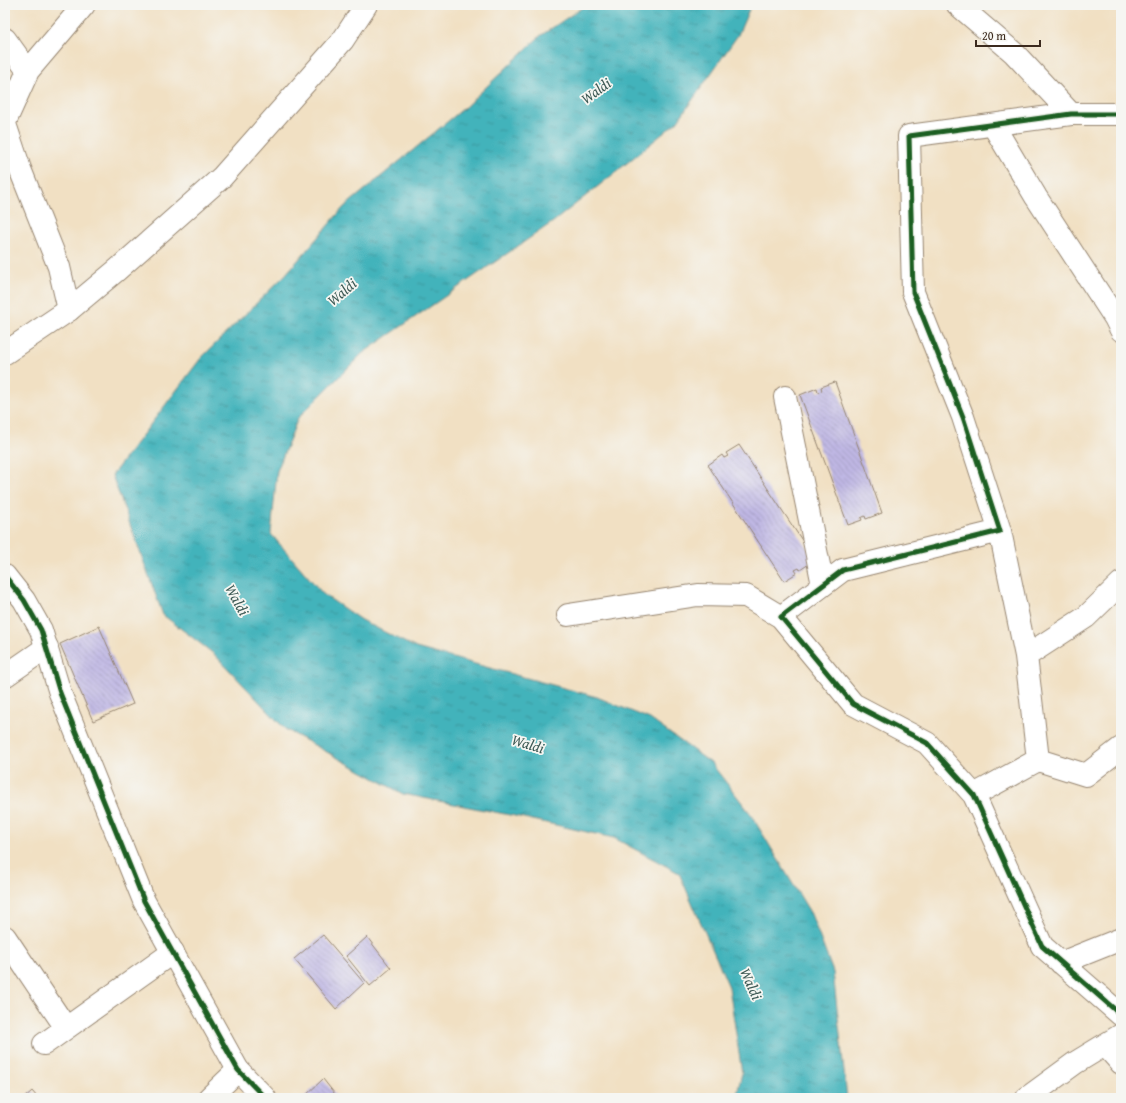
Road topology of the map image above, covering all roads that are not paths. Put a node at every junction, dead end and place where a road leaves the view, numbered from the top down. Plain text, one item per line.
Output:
1 (84, 5) edge
2 (366, 5) edge
3 (958, 5) edge
4 (5, 39) edge
5 (28, 71) junction
6 (1071, 114) junction
7 (1121, 114) edge
8 (5, 123) edge
9 (992, 125) junction
10 (1113, 299) edge
11 (69, 310) junction
12 (1121, 330) edge
13 (5, 353) edge
14 (785, 397) dead end
15 (1000, 531) junction
16 (5, 576) edge
17 (1121, 583) edge
18 (823, 585) junction
19 (568, 615) dead end
20 (781, 618) junction
21 (47, 647) junction
22 (1026, 656) junction
23 (5, 676) edge
24 (1121, 748) edge
25 (1038, 760) junction
26 (974, 795) junction
27 (5, 937) edge
28 (1121, 939) edge
29 (173, 952) junction
30 (1061, 963) junction
31 (1121, 1015) edge
32 (66, 1028) junction
33 (1113, 1040) edge
34 (44, 1044) dead end
35 (1121, 1063) edge
36 (238, 1070) junction
37 (209, 1098) edge
38 (265, 1098) edge
39 (1027, 1098) edge

1 - 5 street
2 - 11 street
3 - 6 street
4 - 5 street
5 - 8 street
6 - 7 street
6 - 9 street
8 - 11 street
9 - 10 street
9 - 15 street
10 - 12 street
11 - 13 street
14 - 18 street
15 - 18 street
15 - 22 street
16 - 21 street
17 - 22 street
18 - 20 street
19 - 20 street
20 - 26 street
21 - 23 street
21 - 29 street
22 - 25 street
24 - 25 street
25 - 26 street
26 - 30 street
27 - 32 street
28 - 30 street
29 - 32 street
29 - 36 street
30 - 31 street
32 - 34 street
33 - 35 street
33 - 39 street
36 - 37 street
36 - 38 street

